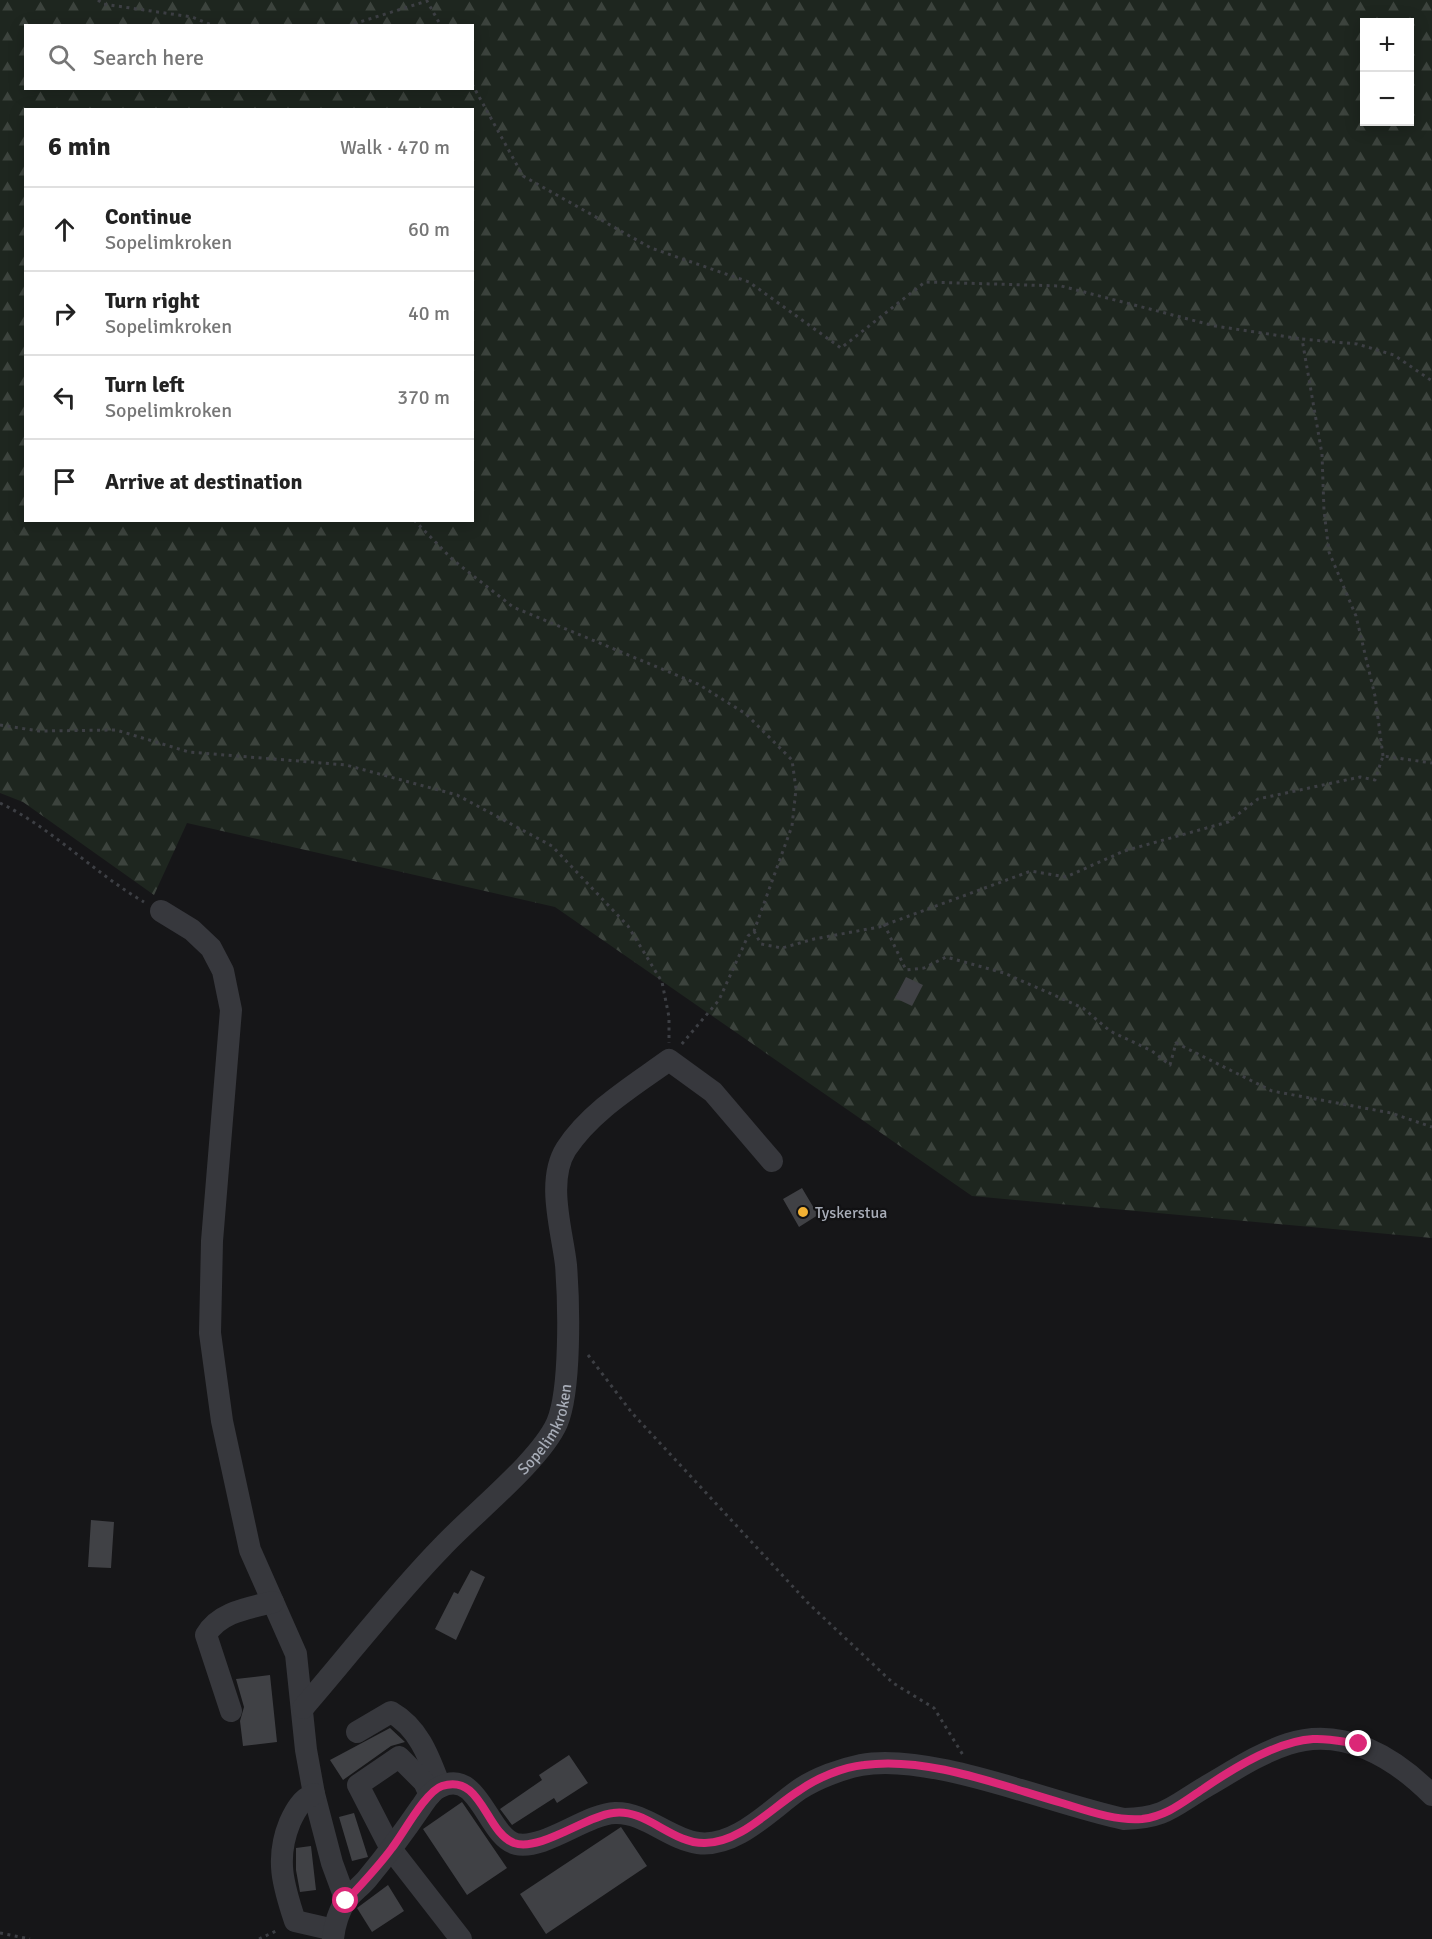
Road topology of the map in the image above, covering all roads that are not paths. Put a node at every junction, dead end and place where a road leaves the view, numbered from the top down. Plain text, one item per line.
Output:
1 (162, 911) road end
2 (772, 1161) dead end
3 (273, 1602) junction
4 (303, 1708) junction
5 (231, 1711) dead end
6 (357, 1732) dead end
7 (435, 1791) junction
8 (314, 1794) junction
9 (1432, 1795) edge
10 (391, 1849) junction
11 (346, 1901) junction
12 (333, 1935) edge
13 (461, 1939) edge

1 - 3 street
2 - 4 street, Sopelimkroken
3 - 4 street
3 - 5 street
4 - 8 street
6 - 7 street
7 - 9 street
7 - 10 street
7 - 10 street
8 - 11 street
8 - 12 street
10 - 11 street
10 - 13 street
11 - 12 street

